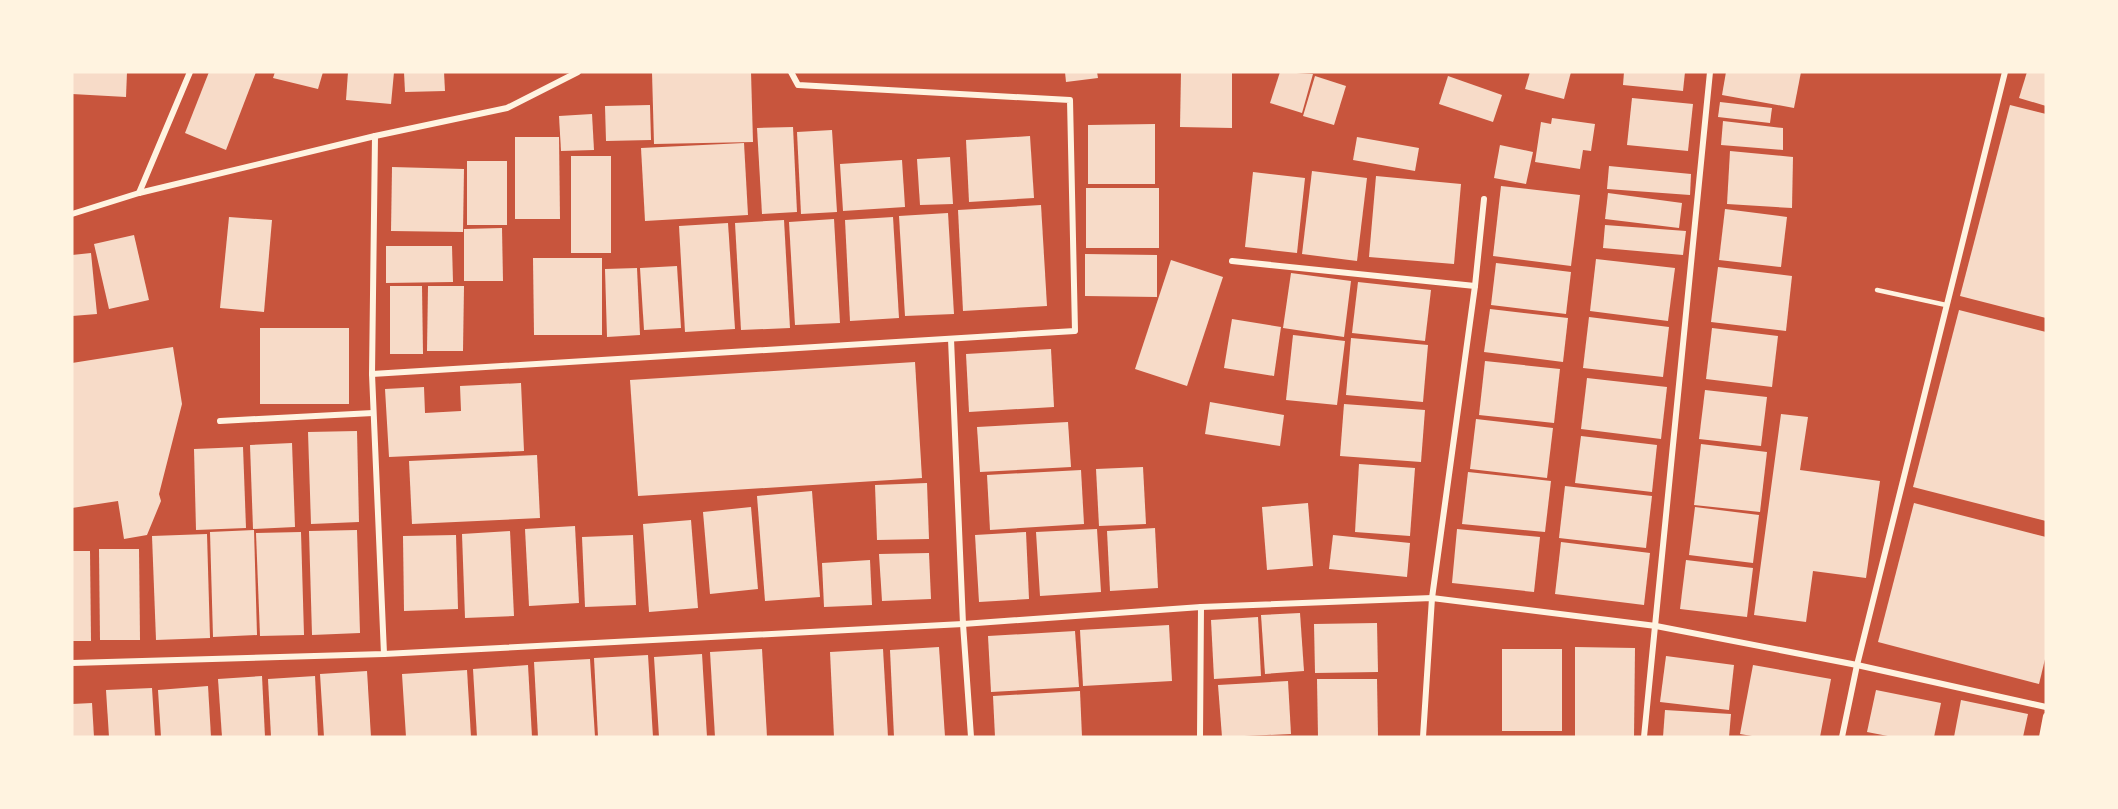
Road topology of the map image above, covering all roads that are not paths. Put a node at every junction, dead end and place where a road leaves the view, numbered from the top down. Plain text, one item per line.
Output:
1 (190, 72) edge
2 (578, 72) edge
3 (790, 72) edge
4 (1710, 72) edge
5 (2005, 72) edge
6 (375, 136) junction
7 (139, 193) junction
8 (1484, 199) dead end
9 (72, 214) edge
10 (1232, 261) dead end
11 (1475, 286) junction
12 (1877, 290) dead end
13 (1946, 305) junction
14 (951, 339) junction
15 (372, 374) junction
16 (373, 413) junction
17 (220, 421) dead end
18 (1432, 598) junction
19 (1201, 607) junction
20 (963, 624) junction
21 (1656, 626) junction
22 (384, 654) junction
23 (72, 663) edge
24 (1857, 665) junction
25 (2046, 707) edge
26 (2046, 716) edge
27 (971, 737) edge
28 (1200, 737) edge
29 (1423, 737) edge
30 (1644, 737) edge
31 (1842, 737) edge
32 (2042, 737) edge

1 - 7 street
2 - 6 street
3 - 14 street
4 - 21 street
5 - 13 street
6 - 7 street
6 - 15 street
7 - 9 street
8 - 11 street
10 - 11 street
11 - 18 street
12 - 13 lane
13 - 24 street
14 - 15 street
14 - 20 street
15 - 16 street
16 - 17 street
16 - 22 street
18 - 19 street
18 - 21 street
18 - 29 street
19 - 20 street
19 - 28 street
20 - 22 street
20 - 27 street
21 - 24 street
21 - 30 street
22 - 23 street
24 - 25 street
24 - 31 street
26 - 32 street

